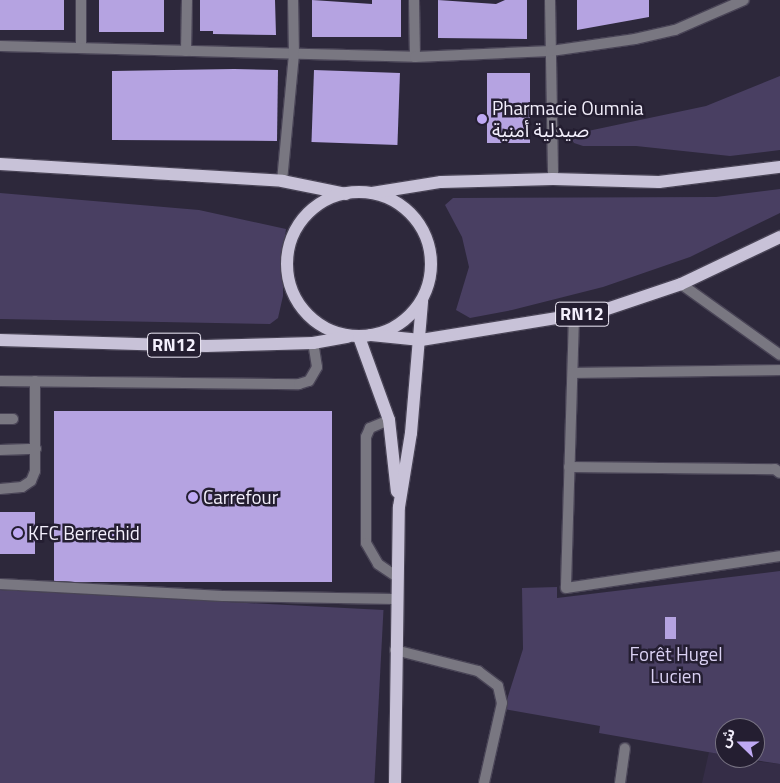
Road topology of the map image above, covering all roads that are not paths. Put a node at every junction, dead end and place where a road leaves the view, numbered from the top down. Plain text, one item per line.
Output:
1 (81, 0) edge
2 (188, 0) edge
3 (293, 0) edge
4 (414, 0) edge
5 (550, 0) edge
6 (744, 0) edge
7 (0, 46) edge
8 (81, 48) junction
9 (186, 51) junction
10 (551, 51) junction
11 (294, 56) junction
12 (415, 57) junction
13 (0, 164) edge
14 (780, 167) edge
15 (553, 179) junction
16 (282, 181) junction
17 (368, 193) junction
18 (347, 194) junction
19 (780, 237) edge
20 (681, 284) junction
21 (422, 301) junction
22 (574, 316) junction
23 (359, 336) junction
24 (0, 340) edge
25 (421, 340) junction
26 (313, 343) junction
27 (780, 355) edge
28 (780, 370) edge
29 (574, 373) junction
30 (0, 381) edge
31 (35, 381) junction
32 (0, 419) edge
33 (14, 419) dead end
34 (389, 420) junction
35 (36, 449) junction
36 (0, 450) edge
37 (568, 467) junction
38 (780, 474) edge
39 (0, 489) edge
40 (399, 507) junction
41 (780, 556) edge
42 (396, 576) junction
43 (0, 584) edge
44 (396, 599) junction
45 (395, 650) junction
46 (625, 748) dead end
47 (395, 783) edge
48 (484, 783) edge
49 (620, 783) edge

1 - 8 street
2 - 9 street
3 - 11 street
4 - 12 street
5 - 10 street
6 - 10 street
7 - 8 street
8 - 9 street
9 - 11 street
10 - 12 street
10 - 15 street
11 - 12 street
11 - 16 street
13 - 16 main road
14 - 15 main road
15 - 17 main road
16 - 18 main road
17 - 18 main road
17 - 21 main road
18 - 23 main road
19 - 20 main road, RN12
20 - 22 main road, RN12
20 - 27 street
21 - 23 main road
21 - 25 main road
22 - 25 main road, RN12
22 - 29 street
23 - 25 main road, RN12
23 - 26 main road, RN12
23 - 34 main road
24 - 26 main road, RN12
25 - 40 main road
26 - 31 street
28 - 29 street
29 - 37 street
30 - 31 street
31 - 35 street
32 - 33 street
34 - 40 main road
34 - 42 street
35 - 36 street
35 - 39 street
37 - 38 street
37 - 41 street
40 - 42 main road
42 - 44 main road
43 - 44 street
44 - 45 main road
45 - 47 main road
45 - 48 street
46 - 49 street

